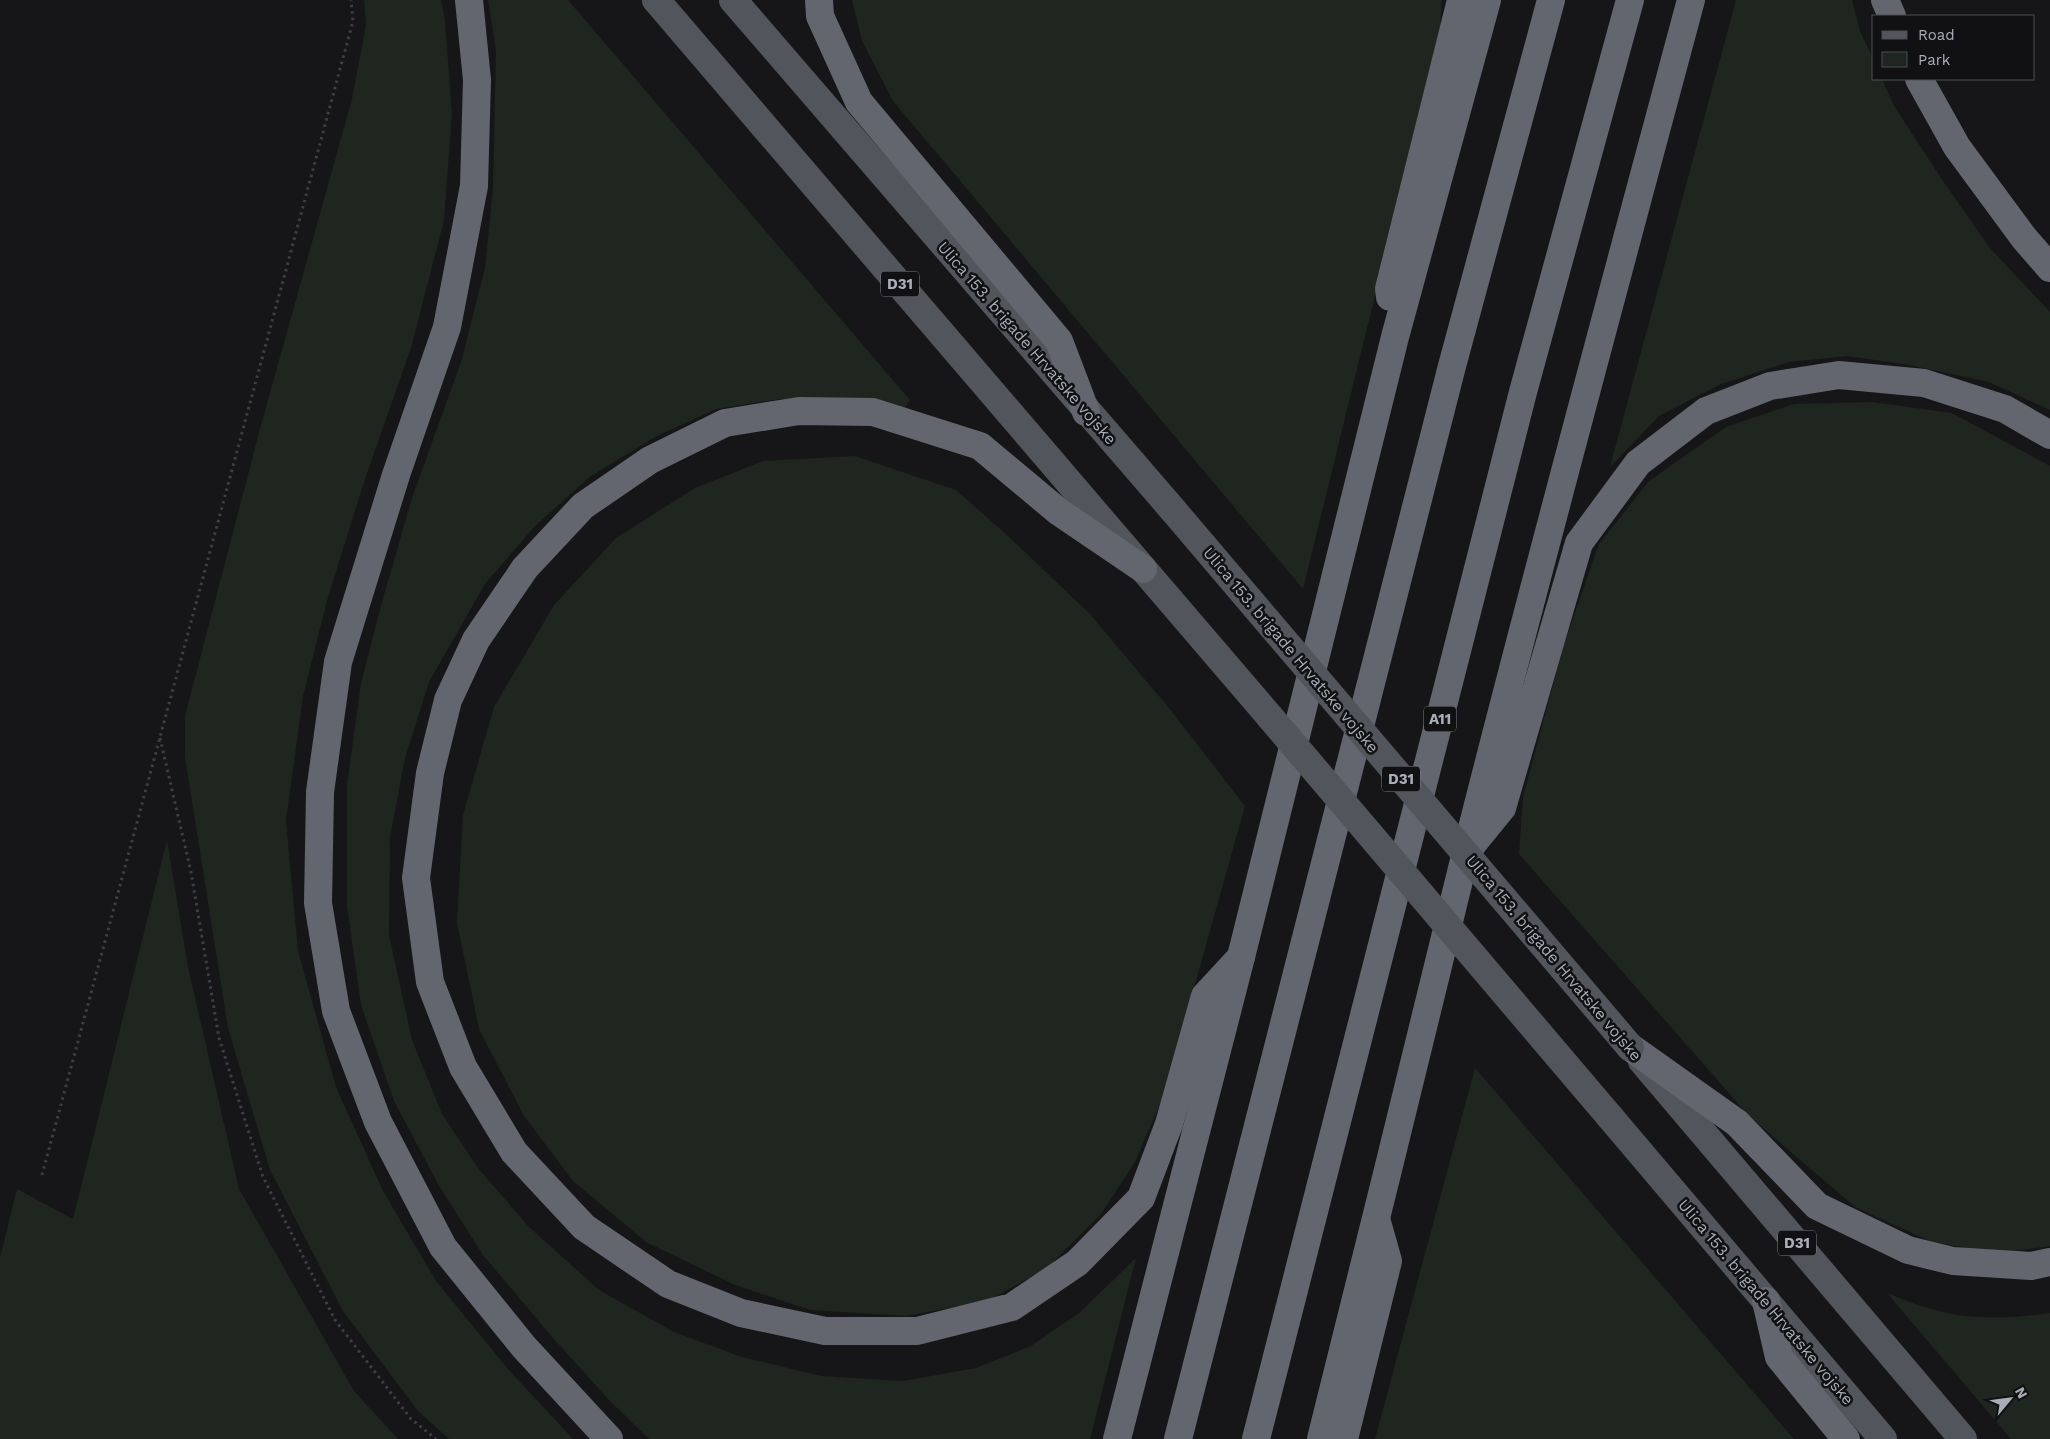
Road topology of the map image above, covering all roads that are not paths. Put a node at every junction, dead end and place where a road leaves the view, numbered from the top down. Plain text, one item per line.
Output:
1 (469, 0) edge
2 (656, 0) edge
3 (733, 0) edge
4 (819, 0) edge
5 (1461, 0) edge
6 (1487, 0) edge
7 (1551, 0) edge
8 (1630, 0) edge
9 (1691, 0) edge
10 (1886, 0) edge
11 (1892, 15) edge
12 (1921, 80) edge
13 (2050, 268) edge
14 (1396, 337) junction
15 (1086, 412) junction
16 (2050, 435) edge
17 (1143, 569) junction
18 (1466, 853) junction
19 (1241, 957) junction
20 (1630, 1047) junction
21 (1377, 1221) junction
22 (2050, 1262) edge
23 (1766, 1302) junction
24 (609, 1439) edge
25 (1117, 1439) edge
26 (1178, 1439) edge
27 (1256, 1439) edge
28 (1321, 1439) edge
29 (1344, 1439) edge
30 (1846, 1439) edge
31 (1884, 1439) edge
32 (1963, 1439) edge

1 - 24 highway
2 - 17 main road, Ulica 153. brigade Hrvatske vojske / D31
3 - 15 main road, Ulica 153. brigade Hrvatske vojske / D31
4 - 15 highway
5 - 14 highway
6 - 14 highway
7 - 26 highway
8 - 27 highway, A11
9 - 18 highway
10 - 11 highway
12 - 13 highway
14 - 19 highway
15 - 20 main road, Ulica 153. brigade Hrvatske vojske / D31, bridge
16 - 18 highway
17 - 19 highway
17 - 23 main road, Ulica 153. brigade Hrvatske vojske / D31, bridge
18 - 21 highway
19 - 25 highway
20 - 22 highway
20 - 32 main road, Ulica 153. brigade Hrvatske vojske / D31
21 - 28 highway
21 - 29 highway
23 - 30 highway
23 - 31 main road, Ulica 153. brigade Hrvatske vojske / D31

